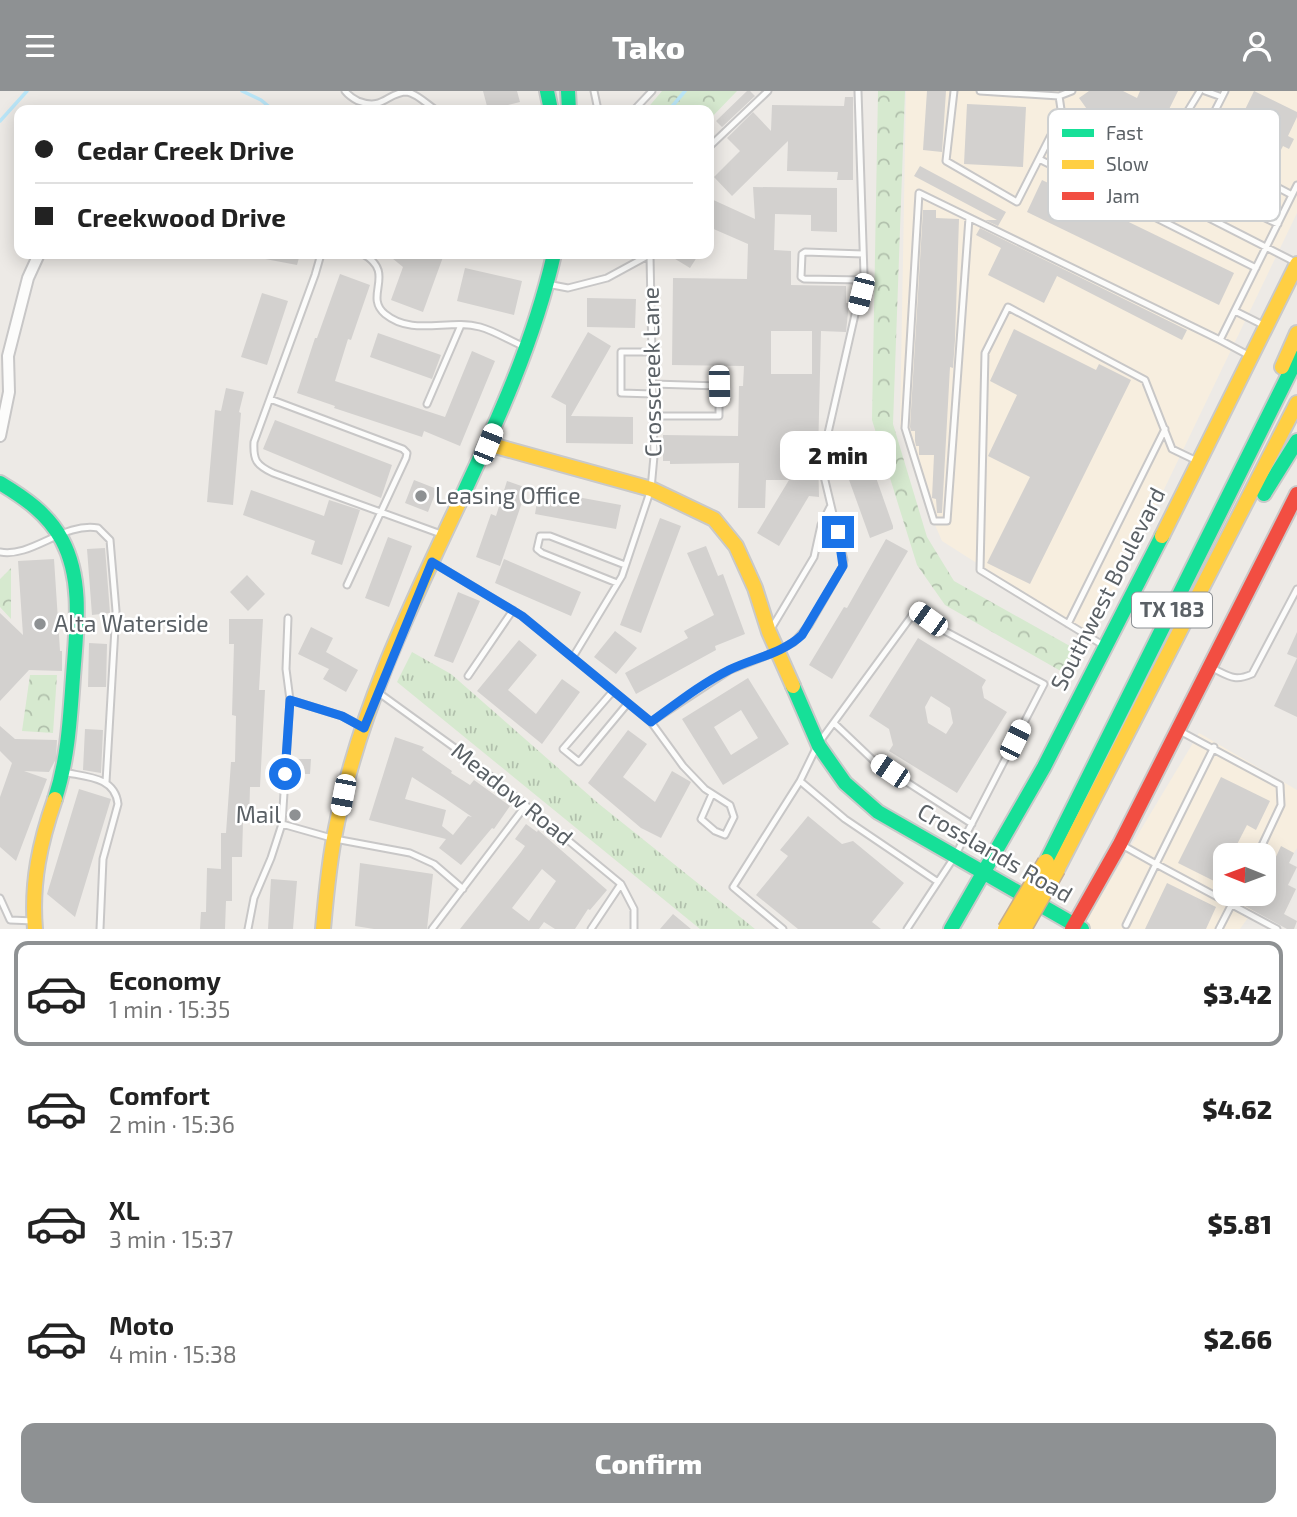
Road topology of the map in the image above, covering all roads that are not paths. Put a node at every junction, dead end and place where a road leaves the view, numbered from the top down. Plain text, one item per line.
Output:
1 (345, 91) edge
2 (652, 91) edge
3 (768, 91) edge
4 (858, 91) edge
5 (954, 91) edge
6 (980, 91) edge
7 (1072, 91) edge
8 (1202, 91) edge
9 (1223, 94) edge
10 (1059, 96) junction
11 (429, 105) edge
12 (639, 105) edge
13 (1061, 109) edge
14 (1188, 109) edge
15 (714, 141) edge
16 (1048, 141) edge
17 (1039, 159) junction
18 (1048, 163) edge
19 (1297, 185) edge
20 (1280, 189) edge
21 (1292, 195) junction
22 (969, 218) junction
23 (1280, 220) edge
24 (1164, 221) edge
25 (1214, 221) edge
26 (1272, 221) edge
27 (1279, 221) edge
28 (1278, 224) junction
29 (1266, 247) junction
30 (863, 254) junction
31 (38, 259) edge
32 (320, 259) edge
33 (371, 259) edge
34 (553, 259) edge
35 (643, 259) edge
36 (650, 259) edge
37 (1297, 264) edge
38 (1256, 268) junction
39 (863, 279) junction
40 (547, 284) junction
41 (1235, 311) junction
42 (461, 325) junction
43 (1265, 326) junction
44 (1297, 333) edge
45 (1220, 341) junction
46 (527, 348) junction
47 (652, 352) junction
48 (1250, 356) junction
49 (1297, 358) edge
50 (653, 384) junction
51 (653, 394) junction
52 (270, 399) junction
53 (1297, 403) edge
54 (427, 404) dead end
55 (1269, 412) junction
56 (653, 416) junction
57 (1165, 429) junction
58 (0, 436) edge
59 (1297, 441) edge
60 (488, 444) junction
61 (1198, 462) junction
62 (0, 483) edge
63 (651, 489) junction
64 (1297, 496) edge
65 (831, 505) junction
66 (380, 512) junction
67 (1236, 526) junction
68 (59, 534) junction
69 (444, 535) junction
70 (0, 552) edge
71 (432, 562) junction
72 (625, 565) junction
73 (617, 583) junction
74 (347, 585) dead end
75 (1297, 589) edge
76 (513, 610) junction
77 (288, 618) dead end
78 (1068, 624) junction
79 (769, 632) junction
80 (1106, 647) junction
81 (778, 651) junction
82 (573, 657) junction
83 (1209, 667) junction
84 (468, 675) dead end
85 (377, 691) junction
86 (613, 691) junction
87 (290, 700) junction
88 (628, 703) junction
89 (651, 722) junction
90 (834, 723) junction
91 (364, 728) junction
92 (1177, 729) junction
93 (818, 744) junction
94 (1213, 747) junction
95 (63, 772) junction
96 (800, 781) junction
97 (106, 782) junction
98 (712, 793) junction
99 (526, 805) junction
100 (282, 824) junction
101 (972, 824) junction
102 (335, 839) junction
103 (1263, 843) edge
104 (1120, 844) junction
105 (955, 856) junction
106 (1156, 863) junction
107 (1052, 865) junction
108 (985, 875) junction
109 (938, 882) junction
110 (621, 884) junction
111 (463, 889) junction
112 (1213, 894) edge
113 (0, 898) edge
114 (1230, 907) edge
115 (1237, 907) edge
116 (34, 925) edge
117 (1126, 925) dead end
118 (1076, 928) edge
119 (100, 929) edge
120 (248, 929) edge
121 (323, 929) edge
122 (432, 929) edge
123 (591, 929) edge
124 (634, 929) edge
125 (783, 929) edge
126 (907, 929) edge
127 (951, 929) edge
128 (1006, 929) edge
129 (1023, 929) edge
130 (1219, 929) edge
131 (1277, 929) edge

1 - 11 lane
2 - 12 lane
3 - 15 lane
4 - 30 lane
5 - 17 lane
6 - 10 lane
7 - 10 lane
8 - 9 lane
8 - 14 lane
10 - 13 lane
16 - 17 lane
17 - 18 lane
19 - 21 lane
20 - 21 lane
21 - 23 lane
22 - 22 lane
22 - 45 lane
24 - 38 lane
25 - 29 lane
26 - 28 lane
27 - 28 lane
28 - 29 lane
29 - 37 lane
29 - 38 lane
30 - 39 lane
30 - 39 lane
31 - 58 street
32 - 52 lane
33 - 42 lane
34 - 40 main road
35 - 40 lane, Crosscreek Lane
36 - 47 lane, Crosscreek Lane
37 - 43 main road, Southwest Boulevard
38 - 41 lane
39 - 65 lane
40 - 46 main road
41 - 43 lane
41 - 45 lane
42 - 46 lane
42 - 54 lane
43 - 48 main road, Southwest Boulevard
44 - 55 main road
45 - 48 lane
46 - 60 main road
47 - 50 lane, Crosscreek Lane
47 - 51 lane
48 - 61 main road, Southwest Boulevard
49 - 55 main road, TX 183
50 - 51 lane, Crosscreek Lane
50 - 56 lane
51 - 56 lane, Crosscreek Lane
52 - 66 lane
52 - 66 lane
53 - 67 main road, TX 183
55 - 107 main road, TX 183
56 - 63 lane, Crosscreek Lane
57 - 61 lane
57 - 78 lane
57 - 78 lane
59 - 67 main road
60 - 63 main road, Crosslands Road
60 - 69 main road
61 - 80 main road, Southwest Boulevard
62 - 68 main road
63 - 72 lane, Crosscreek Lane
63 - 79 main road, Crosslands Road
64 - 83 main road
65 - 79 lane
65 - 81 lane
66 - 69 lane
66 - 74 lane
67 - 107 main road, TX 183
68 - 70 lane
68 - 95 main road
68 - 97 lane
69 - 71 main road
71 - 76 lane
71 - 85 main road
72 - 73 lane, Crosscreek Lane
72 - 73 lane
73 - 82 lane, Crosscreek Lane
75 - 83 lane
76 - 82 lane
76 - 84 lane
77 - 87 lane
78 - 80 lane
79 - 81 main road, Crosslands Road
80 - 108 main road, Southwest Boulevard
81 - 89 lane
81 - 93 main road, Crosslands Road
82 - 86 lane
83 - 92 main road
85 - 91 main road
85 - 99 lane, Meadow Road
86 - 88 lane
86 - 88 lane
87 - 91 lane
87 - 100 lane
88 - 89 lane
89 - 98 lane
90 - 93 lane
90 - 101 lane
90 - 101 lane
91 - 102 main road
92 - 94 lane
92 - 104 main road
93 - 96 lane
93 - 105 main road, Crosslands Road
94 - 103 lane
94 - 106 lane
95 - 97 lane
95 - 116 main road
96 - 109 lane
96 - 125 lane
97 - 119 lane
98 - 98 lane
99 - 110 lane, Meadow Road
99 - 111 lane
100 - 102 lane
100 - 120 lane
101 - 105 lane
102 - 111 lane
102 - 121 main road
104 - 106 lane
104 - 118 main road
105 - 108 main road, Crosslands Road
105 - 109 lane
106 - 112 lane
106 - 117 lane
107 - 128 main road, TX 183, bridge
107 - 129 main road, TX 183, bridge
108 - 118 main road, Crosslands Road
108 - 127 main road, Southwest Boulevard
109 - 126 lane
110 - 123 lane
110 - 124 lane, Meadow Road
111 - 122 lane
113 - 116 lane
114 - 130 lane
115 - 131 lane

